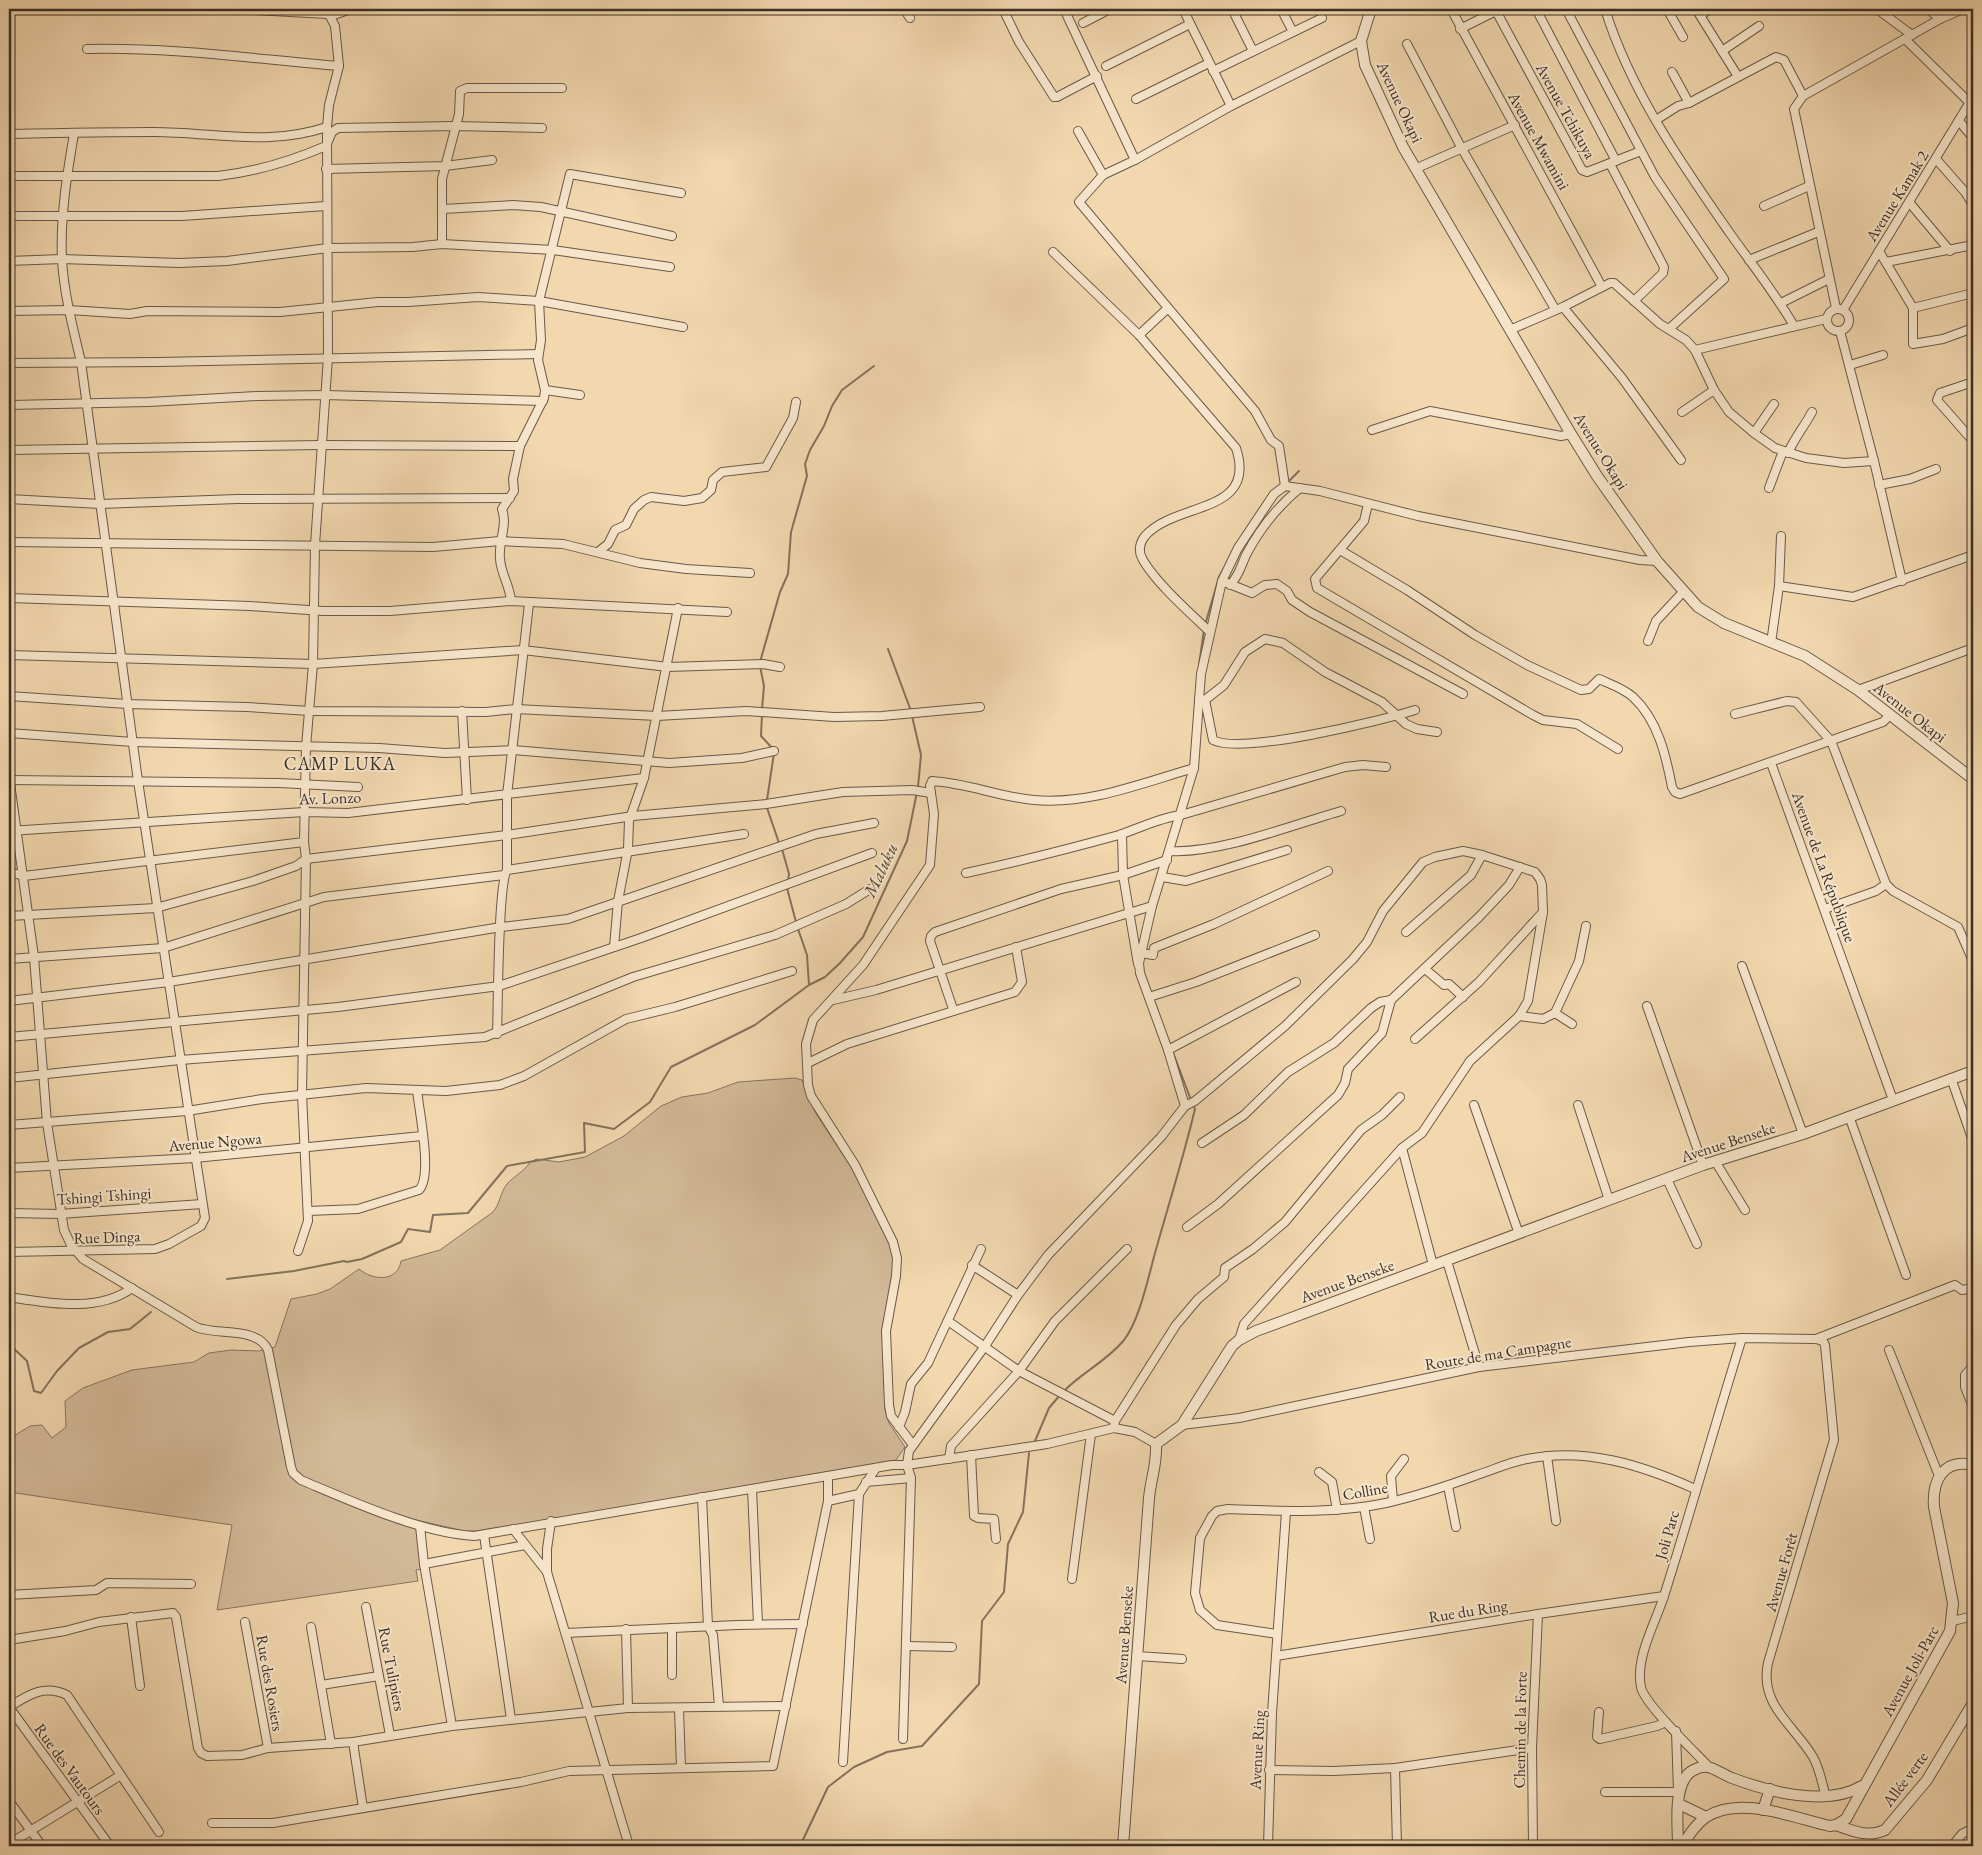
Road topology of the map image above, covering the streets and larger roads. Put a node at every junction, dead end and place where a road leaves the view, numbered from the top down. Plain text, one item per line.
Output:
1 (237, 9) edge
2 (351, 9) edge
3 (904, 9) edge
4 (1003, 9) edge
5 (1064, 9) edge
6 (1110, 9) edge
7 (1183, 9) edge
8 (1232, 9) edge
9 (1281, 9) edge
10 (1371, 9) edge
11 (1451, 9) edge
12 (1536, 9) edge
13 (1566, 9) edge
14 (1606, 9) edge
15 (1667, 9) edge
16 (1710, 9) edge
17 (1877, 9) edge
18 (1928, 9) edge
19 (1963, 9) edge
20 (1496, 10) edge
21 (1699, 12) edge
22 (328, 13) edge
23 (910, 18) dead end
24 (1322, 18) dead end
25 (1940, 19) junction
26 (1082, 23) dead end
27 (1190, 24) junction
28 (1758, 26) dead end
29 (1460, 29) junction
30 (1293, 32) junction
31 (1909, 37) junction
32 (1683, 38) dead end
33 (1361, 41) junction
34 (1408, 44) dead end
35 (87, 49) dead end
36 (1722, 50) junction
37 (1253, 51) junction
38 (338, 66) junction
39 (1106, 66) dead end
40 (1211, 67) junction
41 (1672, 72) dead end
42 (1737, 75) junction
43 (1097, 76) junction
44 (562, 88) dead end
45 (1803, 96) junction
46 (1136, 99) dead end
47 (1971, 100) edge
48 (1689, 103) junction
49 (1231, 106) junction
50 (1656, 120) junction
51 (1960, 122) junction
52 (1515, 125) junction
53 (456, 126) junction
54 (327, 127) junction
55 (542, 128) dead end
56 (1078, 132) dead end
57 (9, 134) edge
58 (74, 134) junction
59 (1973, 138) edge
60 (326, 146) junction
61 (1462, 149) junction
62 (1641, 151) junction
63 (1936, 159) junction
64 (492, 160) dead end
65 (1135, 160) junction
66 (1613, 162) junction
67 (445, 166) junction
68 (1417, 168) junction
69 (326, 169) junction
70 (67, 174) junction
71 (1103, 175) junction
72 (9, 176) edge
73 (1809, 186) junction
74 (681, 193) dead end
75 (1909, 202) junction
76 (1973, 204) edge
77 (326, 206) junction
78 (1764, 206) dead end
79 (443, 208) junction
80 (562, 212) junction
81 (9, 216) edge
82 (64, 216) junction
83 (1818, 232) junction
84 (672, 236) dead end
85 (442, 244) junction
86 (1973, 245) edge
87 (328, 248) junction
88 (553, 250) junction
89 (1879, 251) junction
90 (1950, 251) junction
91 (1053, 252) dead end
92 (62, 259) junction
93 (9, 260) edge
94 (1749, 260) junction
95 (1886, 262) junction
96 (670, 267) dead end
97 (1829, 279) junction
98 (1602, 287) junction
99 (1973, 293) edge
100 (539, 301) junction
101 (1634, 301) junction
102 (1780, 303) junction
103 (329, 308) junction
104 (1168, 308) junction
105 (1559, 308) junction
106 (1913, 308) junction
107 (1840, 309) junction
108 (69, 310) junction
109 (9, 311) edge
110 (1826, 319) junction
111 (1794, 326) junction
112 (683, 327) dead end
113 (1670, 328) junction
114 (1973, 328) edge
115 (1512, 329) junction
116 (1840, 331) junction
117 (1139, 336) junction
118 (1696, 350) junction
119 (538, 354) junction
120 (1882, 354) dead end
121 (328, 357) junction
122 (81, 362) junction
123 (9, 363) edge
124 (1850, 365) junction
125 (1973, 382) edge
126 (545, 390) junction
127 (1714, 390) junction
128 (325, 395) junction
129 (580, 395) dead end
130 (543, 401) junction
131 (796, 402) dead end
132 (86, 403) junction
133 (1774, 404) dead end
134 (9, 405) edge
135 (1682, 412) dead end
136 (1812, 412) dead end
137 (1372, 430) dead end
138 (1970, 431) edge
139 (1754, 433) junction
140 (1572, 434) junction
141 (1973, 441) edge
142 (321, 445) junction
143 (520, 446) junction
144 (92, 449) junction
145 (9, 450) edge
146 (1786, 452) junction
147 (1681, 460) dead end
148 (1874, 461) junction
149 (1936, 469) dead end
150 (1284, 482) junction
151 (1879, 485) junction
152 (1300, 488) junction
153 (1769, 488) dead end
154 (318, 498) junction
155 (510, 498) junction
156 (9, 499) edge
157 (1271, 499) junction
158 (100, 504) junction
159 (1368, 504) junction
160 (1279, 506) junction
161 (1781, 536) dead end
162 (500, 541) junction
163 (9, 542) edge
164 (106, 542) junction
165 (315, 545) junction
166 (1340, 550) junction
167 (598, 552) junction
168 (1973, 555) edge
169 (1657, 561) junction
170 (750, 572) dead end
171 (1902, 581) junction
172 (1227, 584) junction
173 (1779, 586) junction
174 (1683, 592) junction
175 (9, 598) edge
176 (113, 601) junction
177 (511, 601) junction
178 (529, 604) junction
179 (678, 608) junction
180 (313, 610) junction
181 (727, 612) dead end
182 (1209, 631) junction
183 (1648, 641) dead end
184 (1771, 643) junction
185 (1973, 648) edge
186 (523, 650) junction
187 (9, 655) edge
188 (121, 659) junction
189 (313, 664) junction
190 (668, 667) junction
191 (780, 667) dead end
192 (1858, 690) junction
193 (1463, 694) dead end
194 (9, 696) edge
195 (1202, 700) junction
196 (127, 704) junction
197 (980, 707) dead end
198 (516, 710) junction
199 (1415, 710) dead end
200 (310, 711) junction
201 (462, 711) junction
202 (1735, 714) dead end
203 (657, 716) junction
204 (1397, 716) junction
205 (1889, 716) junction
206 (1437, 732) dead end
207 (9, 733) edge
208 (1831, 741) junction
209 (133, 742) junction
210 (306, 747) junction
211 (1618, 749) dead end
212 (513, 750) junction
213 (774, 751) dead end
214 (464, 752) junction
215 (648, 761) junction
216 (1772, 763) junction
217 (1386, 767) dead end
218 (1194, 768) junction
219 (644, 778) junction
220 (9, 779) edge
221 (1973, 779) edge
222 (138, 781) junction
223 (305, 784) junction
224 (358, 786) dead end
225 (927, 792) junction
226 (507, 796) junction
227 (467, 800) junction
228 (1341, 811) dead end
229 (304, 812) junction
230 (1181, 815) junction
231 (633, 816) junction
232 (144, 822) junction
233 (874, 822) dead end
234 (12, 830) edge
235 (744, 834) dead end
236 (1122, 834) junction
237 (507, 835) junction
238 (304, 842) junction
239 (1287, 850) dead end
240 (1170, 851) junction
241 (626, 852) junction
242 (872, 853) dead end
243 (1482, 855) junction
244 (306, 859) junction
245 (1167, 860) junction
246 (150, 861) junction
247 (1520, 867) junction
248 (1328, 871) dead end
249 (9, 872) edge
250 (506, 873) junction
251 (966, 873) dead end
252 (1123, 875) junction
253 (24, 876) junction
254 (1162, 877) junction
255 (1886, 884) junction
256 (870, 889) dead end
257 (618, 901) junction
258 (303, 902) junction
259 (1152, 906) junction
260 (156, 908) junction
261 (1825, 909) junction
262 (1543, 912) junction
263 (28, 914) junction
264 (1128, 914) junction
265 (9, 916) edge
266 (1586, 926) dead end
267 (501, 927) junction
268 (1406, 932) dead end
269 (1315, 935) dead end
270 (614, 947) junction
271 (1016, 947) junction
272 (164, 948) junction
273 (1145, 954) junction
274 (34, 957) junction
275 (9, 958) edge
276 (304, 959) junction
277 (1973, 962) edge
278 (1742, 966) dead end
279 (1425, 969) junction
280 (792, 971) dead end
281 (940, 971) junction
282 (1140, 973) junction
283 (169, 982) junction
284 (1296, 982) dead end
285 (499, 986) junction
286 (1149, 997) junction
287 (1463, 997) junction
288 (38, 1000) junction
289 (832, 1000) junction
290 (1391, 1000) junction
291 (9, 1001) edge
292 (1647, 1006) dead end
293 (303, 1009) junction
294 (953, 1009) junction
295 (1555, 1012) junction
296 (1519, 1016) junction
297 (174, 1023) junction
298 (1572, 1024) dead end
299 (40, 1034) junction
300 (497, 1034) junction
301 (9, 1037) edge
302 (1415, 1038) dead end
303 (1168, 1050) junction
304 (302, 1052) junction
305 (180, 1060) junction
306 (808, 1062) junction
307 (1973, 1071) edge
308 (43, 1075) junction
309 (9, 1078) edge
310 (1951, 1078) junction
311 (417, 1090) junction
312 (302, 1094) junction
313 (1400, 1097) dead end
314 (1893, 1100) junction
315 (1474, 1105) dead end
316 (1578, 1105) dead end
317 (1185, 1106) junction
318 (187, 1111) junction
319 (1849, 1116) junction
320 (47, 1123) junction
321 (9, 1124) edge
322 (1803, 1134) junction
323 (422, 1136) junction
324 (1973, 1141) edge
325 (1202, 1143) dead end
326 (304, 1147) junction
327 (1402, 1148) junction
328 (195, 1158) junction
329 (1715, 1161) junction
330 (1704, 1165) junction
331 (54, 1167) junction
332 (9, 1168) edge
333 (1666, 1179) junction
334 (1609, 1200) junction
335 (202, 1204) junction
336 (1745, 1210) dead end
337 (308, 1211) junction
338 (9, 1213) edge
339 (60, 1214) junction
340 (1187, 1227) dead end
341 (1519, 1234) junction
342 (1697, 1244) dead end
343 (980, 1249) dead end
344 (1127, 1249) dead end
345 (298, 1251) dead end
346 (9, 1252) edge
347 (76, 1252) junction
348 (1447, 1261) junction
349 (972, 1265) junction
350 (1433, 1265) junction
351 (1906, 1275) dead end
352 (132, 1288) junction
353 (1973, 1288) edge
354 (1018, 1295) junction
355 (9, 1298) edge
356 (948, 1321) junction
357 (1742, 1338) junction
358 (1239, 1340) junction
359 (1819, 1340) junction
360 (985, 1346) junction
361 (1889, 1350) dead end
362 (1973, 1366) edge
363 (1479, 1367) junction
364 (1019, 1371) junction
365 (1973, 1407) edge
366 (1115, 1425) junction
367 (1182, 1425) junction
368 (899, 1427) junction
369 (1091, 1434) junction
370 (1156, 1444) junction
371 (913, 1445) junction
372 (971, 1455) junction
373 (1547, 1456) junction
374 (949, 1459) junction
375 (1404, 1459) dead end
376 (908, 1465) junction
377 (1973, 1465) edge
378 (876, 1468) junction
379 (1319, 1472) dead end
380 (828, 1476) junction
381 (1939, 1476) junction
382 (911, 1478) junction
383 (866, 1482) junction
384 (1448, 1486) junction
385 (752, 1489) junction
386 (1695, 1489) junction
387 (859, 1494) junction
388 (702, 1497) junction
389 (828, 1501) junction
390 (1393, 1501) junction
391 (1364, 1507) junction
392 (1337, 1510) junction
393 (1286, 1512) junction
394 (552, 1521) junction
395 (1556, 1521) dead end
396 (420, 1526) junction
397 (1456, 1527) dead end
398 (514, 1529) junction
399 (484, 1535) junction
400 (996, 1539) dead end
401 (1370, 1540) dead end
402 (525, 1545) junction
403 (488, 1552) junction
404 (424, 1564) junction
405 (548, 1572) junction
406 (1072, 1579) dead end
407 (192, 1584) dead end
408 (9, 1595) edge
409 (1664, 1596) junction
410 (366, 1608) dead end
411 (1538, 1614) junction
412 (1973, 1616) edge
413 (131, 1617) junction
414 (1953, 1621) junction
415 (245, 1622) dead end
416 (758, 1624) junction
417 (803, 1624) junction
418 (708, 1626) junction
419 (312, 1627) dead end
420 (672, 1628) junction
421 (626, 1629) junction
422 (566, 1633) junction
423 (1277, 1634) junction
424 (9, 1640) edge
425 (906, 1646) junction
426 (952, 1647) dead end
427 (1137, 1656) junction
428 (1276, 1656) junction
429 (1182, 1659) dead end
430 (672, 1675) dead end
431 (379, 1676) junction
432 (321, 1685) junction
433 (140, 1686) dead end
434 (1973, 1703) edge
435 (719, 1706) junction
436 (786, 1706) junction
437 (9, 1707) edge
438 (628, 1708) junction
439 (679, 1708) junction
440 (589, 1711) junction
441 (1599, 1712) dead end
442 (511, 1719) junction
443 (1666, 1722) junction
444 (452, 1726) junction
445 (1676, 1730) junction
446 (390, 1735) junction
447 (903, 1739) dead end
448 (353, 1742) junction
449 (330, 1744) junction
450 (268, 1748) junction
451 (1532, 1748) junction
452 (843, 1762) dead end
453 (1709, 1767) junction
454 (681, 1768) junction
455 (1395, 1768) junction
456 (607, 1769) junction
457 (1269, 1770) junction
458 (121, 1775) junction
459 (1862, 1786) junction
460 (1770, 1789) junction
461 (1605, 1792) dead end
462 (1826, 1797) junction
463 (1679, 1798) junction
464 (9, 1800) edge
465 (76, 1801) junction
466 (363, 1808) junction
467 (1763, 1810) junction
468 (1706, 1818) junction
469 (212, 1823) dead end
470 (1836, 1826) junction
471 (1973, 1828) edge
472 (30, 1830) junction
473 (159, 1832) dead end
474 (9, 1844) edge
475 (42, 1846) edge
476 (110, 1846) edge
477 (629, 1846) edge
478 (1123, 1846) edge
479 (1268, 1846) edge
480 (1397, 1846) edge
481 (1533, 1846) edge
482 (1678, 1846) edge
483 (1682, 1846) edge
484 (1952, 1846) edge

1 - 22 street
2 - 22 street
3 - 23 street
4 - 43 street
5 - 43 street
6 - 26 street
7 - 27 street
8 - 37 street
9 - 30 street
10 - 33 street
11 - 29 street, Avenue Mwamini
12 - 66 street
13 - 62 street
14 - 50 street
15 - 32 street
16 - 21 street
17 - 31 street
18 - 25 street
19 - 25 street
20 - 29 street
20 - 66 street, Avenue Tchikuya
21 - 36 street
22 - 38 street
24 - 30 street
25 - 31 street
27 - 39 street
27 - 40 street
28 - 36 street
29 - 52 street, Avenue Mwamini
30 - 37 street
31 - 45 street
31 - 47 street
33 - 49 street
33 - 68 street, Avenue Okapi
34 - 61 street
35 - 38 street
36 - 42 street
37 - 40 street
38 - 54 street
40 - 46 street
40 - 49 street
41 - 48 street
42 - 45 street
42 - 48 street
43 - 65 street
44 - 53 street
45 - 73 street
47 - 51 street, Avenue Kamak 2
48 - 50 street
49 - 65 street
50 - 94 street
51 - 59 street
51 - 63 street, Avenue Kamak 2
52 - 61 street
52 - 98 street, Avenue Mwamini
53 - 55 street
53 - 60 street
53 - 67 street
54 - 58 street
54 - 60 street
56 - 71 street
57 - 58 street
58 - 70 street
60 - 69 street
60 - 70 street
61 - 68 street
61 - 105 street
62 - 66 street, Avenue Tchikuya
62 - 113 street
63 - 75 street, Avenue Kamak 2
63 - 76 street
64 - 67 street
65 - 71 street
66 - 101 street
67 - 69 street
67 - 79 street
68 - 115 street, Avenue Okapi
69 - 77 street
70 - 72 street
70 - 82 street
71 - 104 street
73 - 78 street
73 - 83 street
74 - 80 street
75 - 89 street, Avenue Kamak 2
75 - 90 street
77 - 82 street
77 - 87 street
79 - 80 street
79 - 85 street
80 - 84 street
80 - 88 street
81 - 82 street
82 - 92 street
83 - 94 street
83 - 97 street
85 - 87 street
85 - 88 street
86 - 90 street
87 - 92 street
87 - 103 street
88 - 96 street
88 - 100 street
89 - 95 street
89 - 107 street, Avenue Kamak 2
90 - 95 street
91 - 117 street
92 - 93 street
92 - 108 street
94 - 102 street
95 - 106 street
97 - 102 street
97 - 107 street
98 - 101 street
98 - 105 street
99 - 106 street
100 - 103 street
100 - 112 street
100 - 119 street
101 - 113 street
102 - 111 street
103 - 108 street
103 - 121 street
104 - 117 street
104 - 150 street
105 - 115 street
105 - 147 street
106 - 114 street
107 - 110 street
107 - 116 street
108 - 109 street
108 - 122 street
110 - 111 street
110 - 116 street
111 - 118 street
113 - 118 street
115 - 140 street, Avenue Okapi
116 - 124 street
117 - 182 street
118 - 127 street
119 - 121 street
119 - 126 street
120 - 124 street
121 - 122 street
121 - 128 street
122 - 123 street
122 - 132 street
124 - 148 street
125 - 138 street
126 - 129 street
126 - 130 street
127 - 135 street
127 - 139 street
128 - 130 street
128 - 132 street
128 - 142 street
130 - 143 street
131 - 167 street
132 - 134 street
132 - 144 street
133 - 139 street
136 - 146 street
137 - 140 street
138 - 141 street
139 - 146 street
140 - 169 street, Avenue Okapi
142 - 143 street
142 - 144 street
142 - 154 street
143 - 155 street
144 - 145 street
144 - 158 street
146 - 148 street
146 - 153 street
148 - 151 street
149 - 151 street
150 - 152 street
150 - 157 street
151 - 171 street
152 - 159 street
152 - 160 street
154 - 155 street
154 - 158 street
154 - 165 street
155 - 162 street
156 - 158 street
157 - 160 street
157 - 172 street
158 - 164 street
159 - 166 street
159 - 169 street
160 - 172 street
161 - 173 street
162 - 165 street
162 - 167 street
162 - 177 street
163 - 164 street
164 - 165 street
164 - 176 street
165 - 180 street
166 - 211 street
166 - 216 street
167 - 170 street
168 - 171 street
169 - 174 street, Avenue Okapi
171 - 173 street
172 - 182 street
172 - 193 street
173 - 184 street
174 - 183 street
174 - 184 street, Avenue Okapi
175 - 176 street
176 - 180 street
176 - 188 street
177 - 178 street
177 - 180 street
178 - 179 street
178 - 186 street
179 - 181 street
179 - 190 street
180 - 189 street
182 - 195 street
184 - 192 street, Avenue Okapi
185 - 192 street
186 - 189 street
186 - 190 street
186 - 198 street
187 - 188 street
188 - 189 street
188 - 196 street
189 - 200 street
190 - 191 street
190 - 203 street
192 - 205 street, Avenue Okapi
194 - 196 street
195 - 204 street
195 - 204 street
195 - 218 street
196 - 200 street
196 - 209 street
197 - 203 street
198 - 201 street
198 - 203 street
198 - 212 street
199 - 204 street
200 - 201 street
200 - 210 street
201 - 214 street
202 - 208 street
203 - 215 street
204 - 206 street
205 - 208 street
205 - 221 street, Avenue Okapi
207 - 209 street
208 - 216 street
208 - 255 street
209 - 210 street
209 - 222 street
210 - 214 street
210 - 223 street
212 - 214 street
212 - 215 street
212 - 226 street
213 - 215 street
214 - 227 street
215 - 219 street
216 - 261 street, Avenue de La République
217 - 230 street
218 - 225 street
218 - 230 street
219 - 226 street, Av. Lonzo
219 - 231 street
220 - 222 street
220 - 234 street
222 - 223 street
222 - 232 street
223 - 224 street
223 - 229 street
225 - 231 street
225 - 289 street
226 - 227 street, Av. Lonzo
226 - 237 street
227 - 229 street, Av. Lonzo
228 - 240 street
229 - 232 street, Av. Lonzo
229 - 238 street
230 - 236 street
230 - 240 street
231 - 237 street
231 - 241 street
232 - 234 street, Av. Lonzo
232 - 246 street
233 - 257 street
234 - 253 street
235 - 241 street
236 - 251 street
236 - 252 street
237 - 244 street
237 - 250 street
238 - 244 street
238 - 246 street
239 - 254 street
240 - 245 street
241 - 250 street
241 - 257 street
242 - 270 street
243 - 247 street
243 - 268 street
243 - 317 street
244 - 258 street
244 - 260 street
245 - 252 street
245 - 254 street
246 - 253 street
246 - 260 street
247 - 262 street
247 - 279 street
248 - 273 street
249 - 253 street
250 - 258 street
250 - 267 street
252 - 264 street
252 - 281 street
253 - 263 street
254 - 259 street
255 - 261 street
255 - 277 street
256 - 300 street
257 - 267 street
257 - 270 street
258 - 272 street
258 - 276 street
259 - 264 street
259 - 273 street
260 - 263 street
260 - 272 street
261 - 314 street, Avenue de La République
262 - 287 street
262 - 296 street
263 - 265 street
263 - 274 street
264 - 271 street
264 - 282 street
266 - 295 street
267 - 276 street
267 - 285 street
269 - 286 street
270 - 285 street
271 - 281 street
271 - 294 street
272 - 274 street
272 - 283 street
273 - 282 street
274 - 275 street
274 - 288 street
276 - 283 street
276 - 293 street
278 - 322 street
279 - 287 street
279 - 290 street
280 - 311 street
281 - 289 street
281 - 294 street
282 - 286 street
283 - 288 street
283 - 297 street
284 - 303 street
285 - 293 street
285 - 300 street
286 - 303 street
287 - 302 street
288 - 291 street
288 - 299 street
289 - 306 street
290 - 325 street
290 - 340 street
292 - 330 street
293 - 297 street
293 - 304 street
294 - 306 street
295 - 296 street
295 - 298 street
296 - 327 street
297 - 299 street
297 - 305 street
299 - 301 street
299 - 308 street
300 - 304 street
303 - 317 street
304 - 305 street
304 - 312 street
305 - 308 street
305 - 318 street
306 - 368 street
307 - 310 street, Avenue Benseke
308 - 309 street
308 - 320 street
310 - 314 street, Avenue Benseke
310 - 324 street
311 - 312 street
311 - 323 street
312 - 318 street
312 - 326 street
313 - 366 street
314 - 319 street, Avenue Benseke
315 - 341 street
316 - 334 street
317 - 354 street
318 - 320 street
318 - 328 street
319 - 322 street, Avenue Benseke
319 - 351 street
320 - 321 street
320 - 331 street
322 - 329 street, Avenue Benseke
323 - 326 street, Avenue Ngowa
323 - 337 street
326 - 328 street, Avenue Ngowa
326 - 337 street
327 - 350 street
327 - 358 street
328 - 331 street, Avenue Ngowa
328 - 335 street
329 - 330 street, Avenue Benseke
329 - 336 street
330 - 333 street, Avenue Benseke
331 - 332 street, Avenue Ngowa
331 - 339 street
333 - 334 street, Avenue Benseke
333 - 342 street
334 - 341 street, Avenue Benseke
335 - 339 street, Tshingi Tshingi
335 - 347 street, Rue Dinga
337 - 345 street
338 - 339 street, Tshingi Tshingi
339 - 347 street
341 - 348 street, Avenue Benseke
343 - 349 street
344 - 364 street
346 - 347 street, Rue Dinga
347 - 352 street
348 - 350 street, Avenue Benseke
348 - 363 street
349 - 354 street
349 - 356 street
350 - 358 street, Avenue Benseke
352 - 355 street
352 - 396 street
353 - 359 street
354 - 360 street
356 - 360 street
356 - 368 street
357 - 359 street, Route de ma Campagne
357 - 363 street, Route de ma Campagne
357 - 386 street, Joli Parc
358 - 367 street, Avenue Benseke
359 - 462 street, Avenue Forêt
360 - 364 street
360 - 371 street
361 - 381 street
362 - 365 street
363 - 367 street, Route de ma Campagne
364 - 366 street
364 - 374 street
366 - 369 street
366 - 370 street
367 - 370 street, Avenue Benseke
368 - 371 street
369 - 372 street
369 - 406 street
370 - 427 street, Avenue Benseke
371 - 376 street
372 - 374 street
372 - 400 street
373 - 384 street, Colline
373 - 386 street, Colline
373 - 395 street
374 - 376 street
375 - 390 street
376 - 378 street
376 - 382 street
377 - 381 street
378 - 380 street
378 - 383 street
379 - 392 street
380 - 385 street
380 - 389 street
381 - 414 street, Avenue Joli-Parc
382 - 383 street
382 - 425 street
383 - 387 street
384 - 390 street, Colline
384 - 397 street
385 - 388 street
385 - 416 street
386 - 409 street, Joli Parc
387 - 389 street
387 - 452 street
388 - 394 street
388 - 418 street
389 - 417 street
390 - 391 street, Colline
391 - 392 street, Colline
391 - 401 street
392 - 393 street, Colline
393 - 423 street, Avenue Ring
393 - 423 street, Colline
394 - 398 street
394 - 405 street
396 - 399 street
396 - 404 street
398 - 399 street
398 - 402 street
399 - 403 street
402 - 403 street
402 - 405 street
403 - 404 street
403 - 442 street
404 - 444 street
405 - 422 street
407 - 408 street
409 - 411 street, Rue du Ring
409 - 443 street, Joli Parc
410 - 431 street, Rue Tulipiers
411 - 428 street, Rue du Ring
411 - 451 street, Chemin de la Forte
412 - 414 street
413 - 424 street
413 - 433 street
413 - 450 street
414 - 459 street, Avenue Joli-Parc
415 - 450 street, Rue des Rosiers
416 - 417 street
416 - 418 street
417 - 436 street
418 - 420 street
418 - 435 street
419 - 432 street
420 - 421 street
420 - 430 street
421 - 422 street
421 - 438 street
422 - 440 street
423 - 428 street, Avenue Ring
425 - 426 street
425 - 447 street
427 - 429 street
427 - 478 street, Avenue Benseke
428 - 457 street, Avenue Ring
431 - 432 street
431 - 446 street, Rue Tulipiers
432 - 449 street
434 - 470 street, Allée verte
435 - 436 street
435 - 439 street
436 - 454 street
437 - 458 street
437 - 465 street, Rue des Vautours
438 - 439 street
438 - 440 street
439 - 454 street
440 - 442 street
440 - 456 street
441 - 443 street
442 - 444 street
443 - 445 street, Joli Parc
444 - 446 street
445 - 453 street, Joli Parc
445 - 463 street
446 - 448 street
448 - 449 street
448 - 466 street
449 - 450 street
451 - 455 street
451 - 481 street, Chemin de la Forte
453 - 460 street
453 - 463 street
454 - 456 street
455 - 457 street
455 - 480 street
456 - 466 street
456 - 477 street
457 - 479 street, Avenue Ring
458 - 465 street
458 - 473 street
459 - 462 street
459 - 470 street, Avenue Joli-Parc
460 - 462 street
460 - 467 street
461 - 463 street
463 - 468 street
463 - 482 street
464 - 472 street
465 - 472 street
465 - 476 street, Rue des Vautours
466 - 469 street
467 - 468 street, Allée verte
467 - 470 street, Allée verte
468 - 483 street
471 - 484 street
472 - 474 street
472 - 475 street

